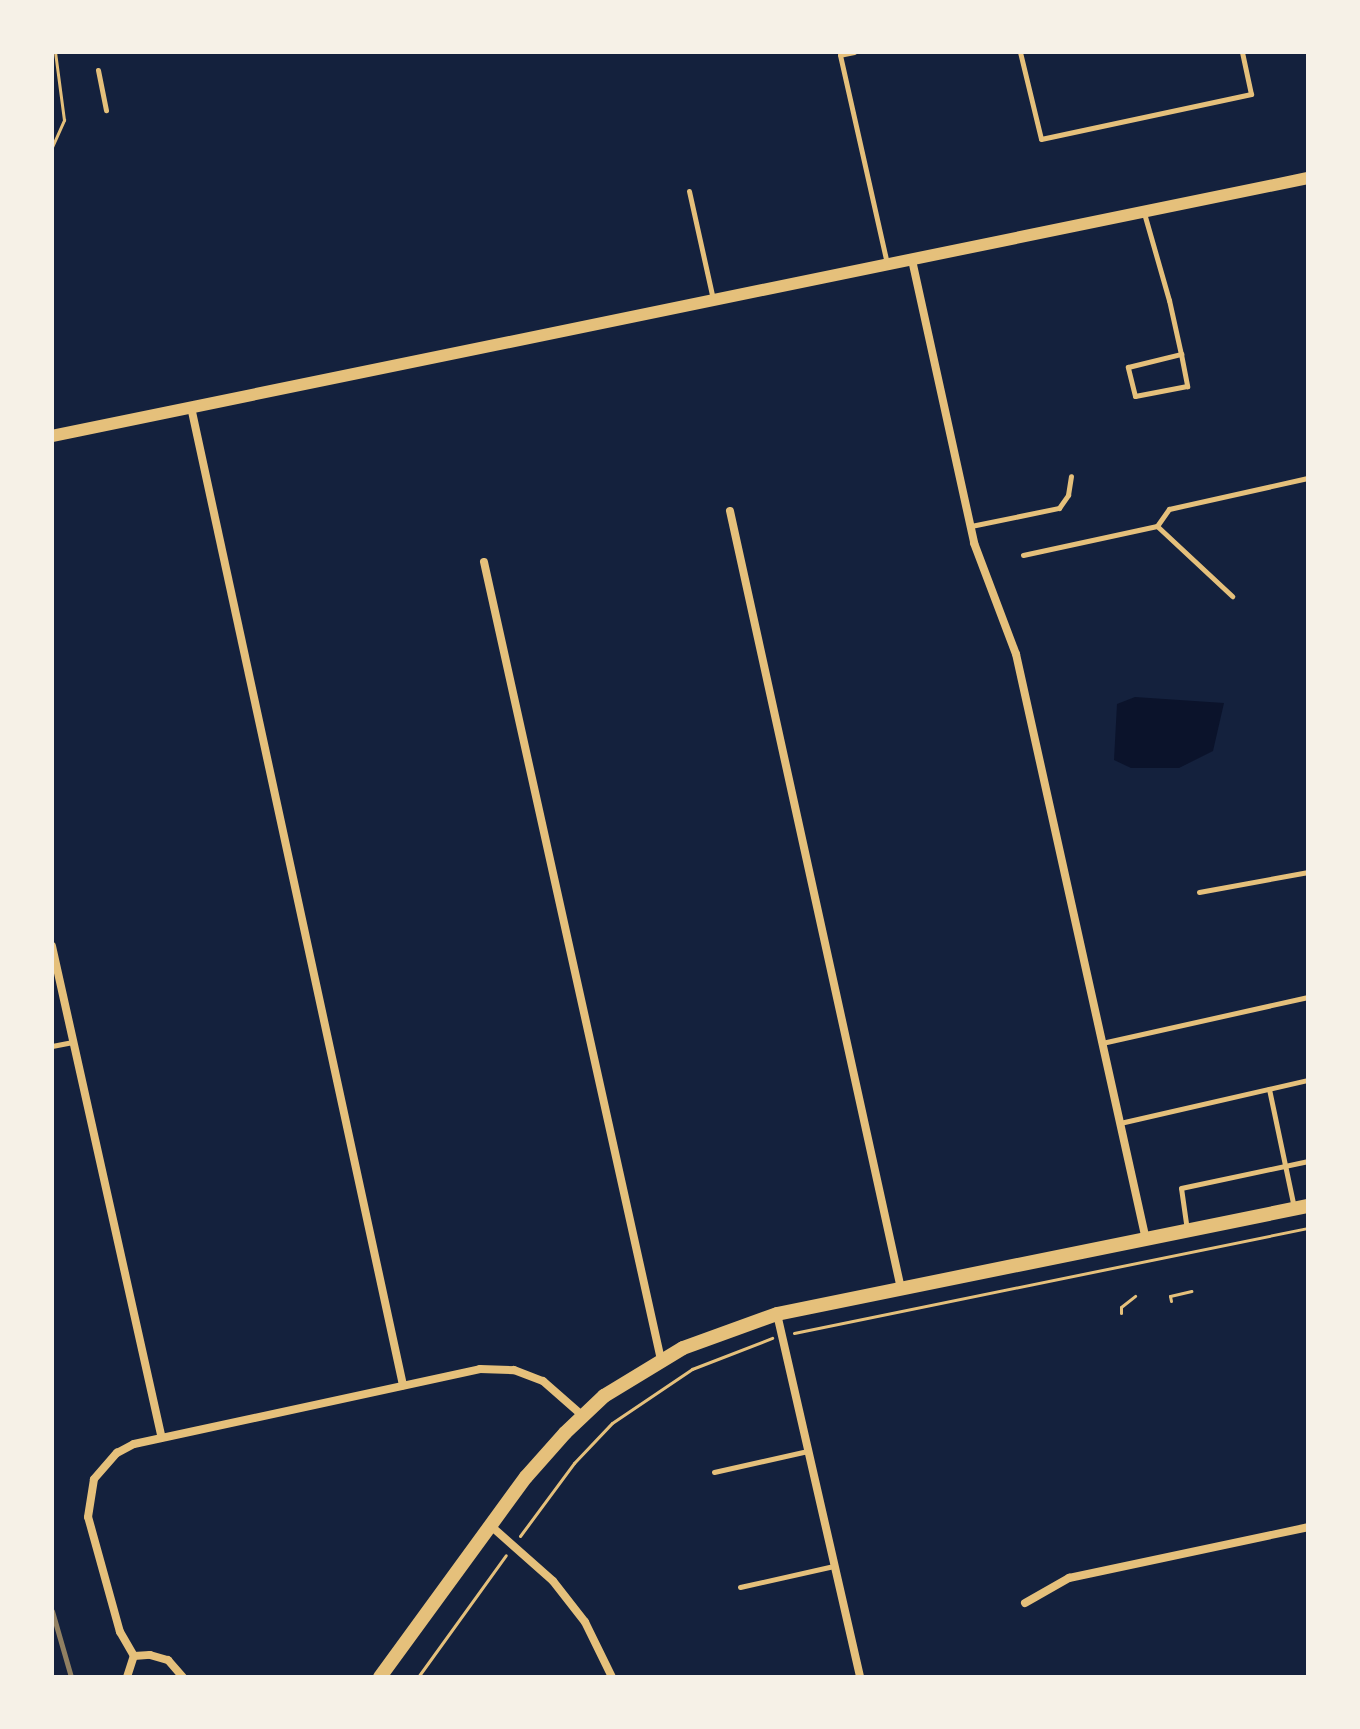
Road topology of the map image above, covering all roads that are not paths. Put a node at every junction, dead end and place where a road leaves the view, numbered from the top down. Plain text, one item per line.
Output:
1 (854, 52) edge
2 (1020, 52) edge
3 (1242, 52) edge
4 (98, 70) dead end
5 (106, 110) dead end
6 (1308, 178) edge
7 (689, 191) dead end
8 (1144, 212) junction
9 (912, 260) junction
10 (888, 264) junction
11 (713, 300) junction
12 (1181, 354) junction
13 (191, 407) junction
14 (52, 436) edge
15 (1071, 476) dead end
16 (1308, 478) edge
17 (730, 511) dead end
18 (970, 526) junction
19 (1157, 526) junction
20 (1023, 555) dead end
21 (484, 562) dead end
22 (1232, 596) dead end
23 (1308, 872) edge
24 (1199, 892) dead end
25 (52, 946) edge
26 (1308, 997) edge
27 (73, 1042) junction
28 (1102, 1043) junction
29 (52, 1046) edge
30 (1308, 1080) edge
31 (1269, 1089) junction
32 (1120, 1123) junction
33 (1308, 1161) edge
34 (1284, 1166) junction
35 (1301, 1208) edge
36 (1188, 1231) junction
37 (1146, 1240) junction
38 (901, 1289) junction
39 (777, 1314) junction
40 (661, 1360) junction
41 (403, 1385) junction
42 (583, 1416) junction
43 (161, 1435) junction
44 (809, 1451) junction
45 (714, 1472) dead end
46 (491, 1526) junction
47 (1308, 1527) edge
48 (835, 1566) junction
49 (740, 1587) dead end
50 (1025, 1603) dead end
51 (134, 1656) junction
52 (127, 1677) edge
53 (183, 1677) edge
54 (380, 1677) edge
55 (612, 1677) edge
56 (860, 1677) edge

1 - 10 lane
2 - 3 lane
4 - 5 lane
6 - 8 street
7 - 11 lane
8 - 9 street
8 - 12 lane
9 - 10 street
9 - 18 street
10 - 11 street
11 - 13 street
12 - 12 lane
13 - 14 street
13 - 41 street
15 - 18 lane
16 - 19 lane
17 - 38 street
18 - 28 street
19 - 20 lane
19 - 22 lane
21 - 40 street
23 - 24 lane
25 - 27 street
26 - 28 lane
27 - 29 lane
27 - 43 street
28 - 32 street
30 - 31 lane
31 - 32 lane
31 - 34 lane
32 - 37 street
33 - 34 lane
34 - 35 lane
34 - 36 lane
35 - 36 main road
36 - 37 main road
37 - 38 main road
38 - 39 main road
39 - 40 main road
39 - 44 street
40 - 42 main road
41 - 42 street
41 - 43 street
42 - 46 main road
43 - 51 street
44 - 45 lane
44 - 48 street
46 - 54 main road
46 - 55 street
47 - 50 street
48 - 49 lane
48 - 56 street
51 - 52 street
51 - 53 street

